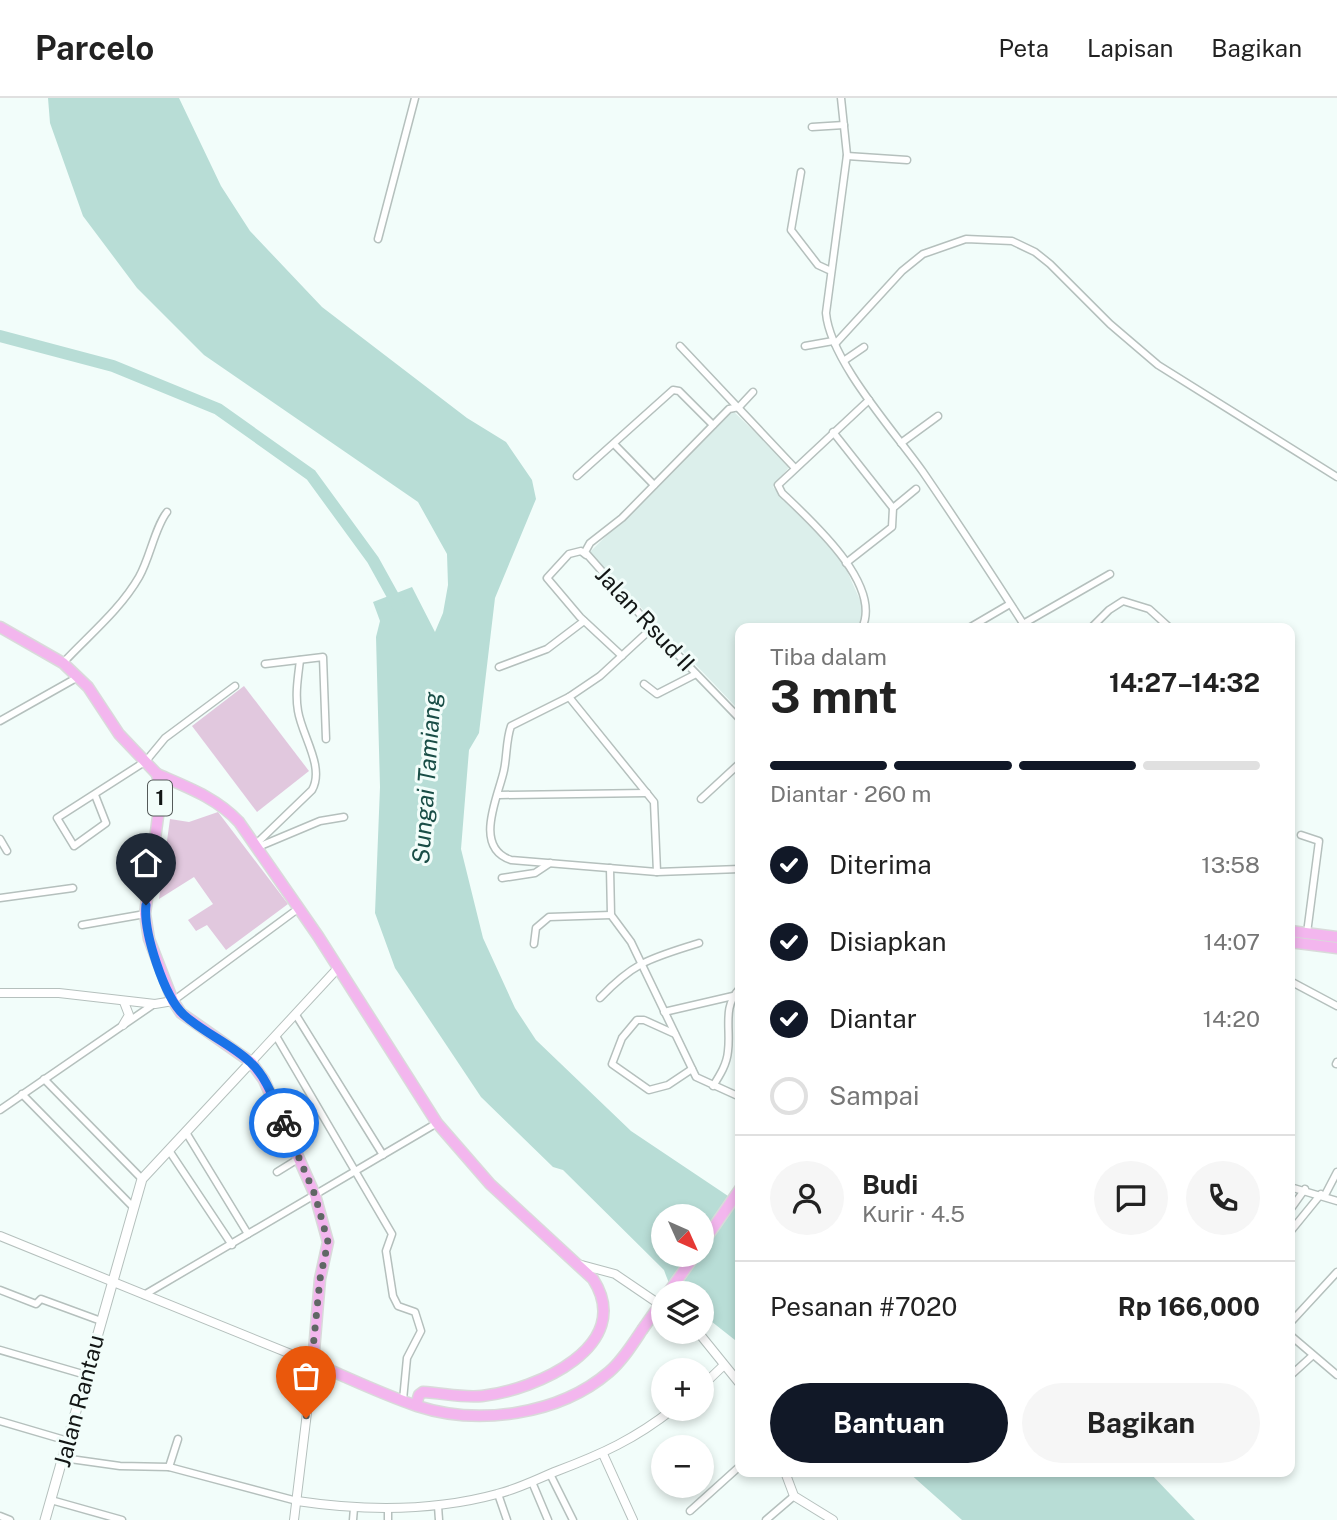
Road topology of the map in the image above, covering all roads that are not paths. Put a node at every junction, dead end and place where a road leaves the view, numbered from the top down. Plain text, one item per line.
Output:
1 (415, 98) edge
2 (841, 98) edge
3 (844, 125) junction
4 (812, 127) dead end
5 (847, 156) junction
6 (907, 160) dead end
7 (801, 172) dead end
8 (379, 239) dead end
9 (831, 271) junction
10 (834, 343) junction
11 (680, 346) dead end
12 (805, 346) dead end
13 (864, 347) dead end
14 (845, 360) junction
15 (753, 392) dead end
16 (869, 400) junction
17 (739, 407) junction
18 (938, 416) dead end
19 (713, 425) junction
20 (833, 432) junction
21 (901, 443) junction
22 (614, 444) junction
23 (794, 467) junction
24 (577, 476) dead end
25 (1337, 477) edge
26 (654, 485) junction
27 (916, 489) dead end
28 (893, 508) junction
29 (167, 512) dead end
30 (586, 555) junction
31 (846, 563) junction
32 (1110, 574) dead end
33 (1010, 604) junction
34 (584, 621) junction
35 (863, 623) edge
36 (978, 623) edge
37 (1022, 623) edge
38 (1029, 623) edge
39 (1096, 623) edge
40 (1164, 623) edge
41 (0, 627) edge
42 (652, 628) junction
43 (622, 656) junction
44 (300, 660) junction
45 (63, 663) junction
46 (264, 664) dead end
47 (499, 667) dead end
48 (696, 674) junction
49 (78, 677) junction
50 (644, 684) dead end
51 (235, 686) dead end
52 (569, 696) junction
53 (735, 714) edge
54 (0, 722) edge
55 (326, 739) dead end
56 (146, 761) junction
57 (735, 768) edge
58 (157, 774) junction
59 (177, 783) junction
60 (647, 793) junction
61 (161, 794) junction
62 (499, 794) junction
63 (94, 795) junction
64 (701, 799) dead end
65 (344, 817) dead end
66 (1301, 835) dead end
67 (0, 839) edge
68 (257, 846) junction
69 (7, 851) dead end
70 (551, 863) junction
71 (610, 867) junction
72 (735, 869) edge
73 (657, 872) junction
74 (502, 878) dead end
75 (73, 888) dead end
76 (0, 898) edge
77 (299, 908) junction
78 (145, 914) junction
79 (611, 915) junction
80 (82, 925) dead end
81 (1295, 932) edge
82 (1307, 933) junction
83 (1337, 937) edge
84 (699, 943) dead end
85 (1295, 943) edge
86 (534, 944) dead end
87 (1337, 948) edge
88 (641, 962) junction
89 (338, 968) junction
90 (1295, 984) edge
91 (0, 993) edge
92 (735, 994) edge
93 (733, 996) junction
94 (600, 998) dead end
95 (173, 1001) junction
96 (124, 1002) junction
97 (155, 1004) junction
98 (1337, 1006) edge
99 (664, 1012) junction
100 (296, 1015) junction
101 (123, 1026) junction
102 (676, 1034) junction
103 (276, 1036) junction
104 (251, 1062) junction
105 (692, 1069) junction
106 (44, 1080) junction
107 (713, 1086) junction
108 (22, 1094) junction
109 (735, 1095) edge
110 (0, 1110) edge
111 (437, 1124) junction
112 (187, 1134) junction
113 (170, 1152) junction
114 (383, 1155) junction
115 (298, 1159) junction
116 (277, 1172) dead end
117 (355, 1172) junction
118 (1337, 1172) edge
119 (142, 1179) junction
120 (1295, 1188) edge
121 (1305, 1189) junction
122 (315, 1195) junction
123 (1323, 1195) junction
124 (735, 1196) edge
125 (1337, 1200) edge
126 (1295, 1203) edge
127 (134, 1208) junction
128 (1295, 1226) edge
129 (714, 1227) edge
130 (248, 1234) junction
131 (0, 1236) edge
132 (232, 1245) junction
133 (578, 1264) junction
134 (1337, 1272) edge
135 (113, 1282) junction
136 (0, 1290) edge
137 (144, 1295) junction
138 (651, 1299) edge
139 (651, 1318) edge
140 (1295, 1318) edge
141 (101, 1321) junction
142 (1295, 1340) edge
143 (707, 1344) edge
144 (0, 1350) edge
145 (1312, 1356) junction
146 (313, 1363) junction
147 (723, 1366) junction
148 (1295, 1371) edge
149 (714, 1374) edge
150 (1337, 1374) edge
151 (86, 1375) junction
152 (735, 1379) edge
153 (403, 1400) junction
154 (416, 1405) junction
155 (0, 1421) edge
156 (657, 1421) edge
157 (178, 1439) dead end
158 (68, 1441) junction
159 (603, 1454) junction
160 (63, 1458) junction
161 (169, 1467) junction
162 (735, 1470) edge
163 (550, 1474) junction
164 (787, 1477) edge
165 (532, 1482) junction
166 (498, 1494) junction
167 (794, 1496) junction
168 (51, 1500) junction
169 (297, 1501) junction
170 (438, 1506) junction
171 (354, 1508) junction
172 (388, 1509) junction
173 (690, 1511) dead end
174 (0, 1516) edge
175 (10, 1520) edge
176 (45, 1520) edge
177 (122, 1520) edge
178 (294, 1520) edge
179 (353, 1520) edge
180 (388, 1520) edge
181 (439, 1520) edge
182 (507, 1520) edge
183 (548, 1520) edge
184 (573, 1520) edge
185 (633, 1520) edge
186 (766, 1520) edge
187 (833, 1520) edge

1 - 8 street
2 - 3 street
3 - 4 street
3 - 5 street
5 - 6 street
5 - 9 street
7 - 9 street
9 - 10 street
10 - 12 street
10 - 14 street
10 - 25 street
11 - 17 street
13 - 14 street
14 - 16 street
15 - 17 street, Jalan Rsud II
16 - 20 street
16 - 21 street
17 - 19 street, Jalan Rsud II
17 - 23 street
18 - 21 street
19 - 22 street
19 - 26 street, Jalan Rsud II
20 - 23 street
20 - 28 street
21 - 33 street
22 - 24 street
22 - 26 street
23 - 31 street
26 - 30 street, Jalan Rsud II
27 - 28 street
28 - 31 street
29 - 45 street
30 - 34 street
30 - 42 street, Jalan Rsud II
31 - 35 street
32 - 38 street
33 - 36 street
33 - 37 street
34 - 43 street
34 - 47 street
39 - 40 street
41 - 45 highway, 1
42 - 43 street
42 - 48 street, Jalan Rsud II
43 - 52 street
44 - 46 street
44 - 55 street
44 - 68 street
45 - 49 highway, 1
48 - 50 street
48 - 53 street, Jalan Rsud II
49 - 54 street
49 - 56 highway, 1
51 - 56 street
52 - 60 street
52 - 62 street
56 - 58 highway, 1
56 - 63 street
57 - 64 street
58 - 59 highway
58 - 61 highway, 1
59 - 61 highway
59 - 68 highway
60 - 62 street
60 - 73 street
61 - 78 highway, 1
62 - 70 street
63 - 63 street
65 - 68 street
66 - 82 street
67 - 69 street
68 - 77 highway
70 - 71 street
70 - 74 street
71 - 73 street
71 - 79 street
72 - 73 street
75 - 76 street
77 - 89 highway
77 - 95 street
78 - 80 street
78 - 95 highway, 1
79 - 86 street
79 - 88 street
81 - 82 highway
82 - 83 highway
84 - 88 street
85 - 87 highway
88 - 94 street
88 - 99 street
89 - 100 street
89 - 111 highway
90 - 98 street
91 - 96 street
92 - 93 street
93 - 99 street
93 - 107 street
95 - 97 street
95 - 104 highway, 1
96 - 97 street
96 - 101 street
97 - 101 street
99 - 102 street
100 - 103 street
100 - 114 street
101 - 106 street
102 - 105 street
102 - 105 street
103 - 104 street
103 - 117 street
104 - 112 main road
104 - 115 highway, 1
105 - 107 street
106 - 108 street
106 - 119 street
107 - 109 street
108 - 110 street
108 - 127 street
111 - 114 street
111 - 133 highway
112 - 113 main road
112 - 130 street
113 - 119 main road
113 - 132 street
114 - 117 street
115 - 116 street
115 - 122 highway, 1
117 - 122 street
117 - 153 street
118 - 123 street
119 - 127 main road, Jalan Rantau
120 - 121 street
121 - 123 street
121 - 126 street
122 - 130 street
122 - 146 highway, 1
123 - 125 street
123 - 128 street
124 - 129 highway
127 - 135 main road, Jalan Rantau
130 - 132 street
131 - 135 street
132 - 137 street
133 - 138 street
133 - 154 highway
134 - 140 street
135 - 137 street
135 - 141 main road, Jalan Rantau
136 - 141 street
137 - 146 street
139 - 154 highway, bridge
141 - 151 main road, Jalan Rantau
142 - 145 street
143 - 147 street
144 - 151 street
145 - 148 street
145 - 150 street
146 - 153 highway
146 - 169 street
147 - 149 street
147 - 152 street
151 - 158 main road, Jalan Rantau
153 - 154 highway
155 - 158 street
156 - 159 street
157 - 161 street
158 - 160 main road, Jalan Rantau
159 - 163 street
159 - 185 street
160 - 161 street
160 - 168 main road, Jalan Rantau
161 - 169 street
162 - 173 street
163 - 165 street
163 - 184 street
164 - 167 street
165 - 166 street
165 - 183 street
166 - 170 street
166 - 182 street
167 - 186 street
167 - 187 street
168 - 176 main road, Jalan Rantau
168 - 177 street
169 - 171 street
169 - 178 street
170 - 172 street
170 - 181 street
171 - 172 street
171 - 179 street
172 - 180 street
174 - 175 street

